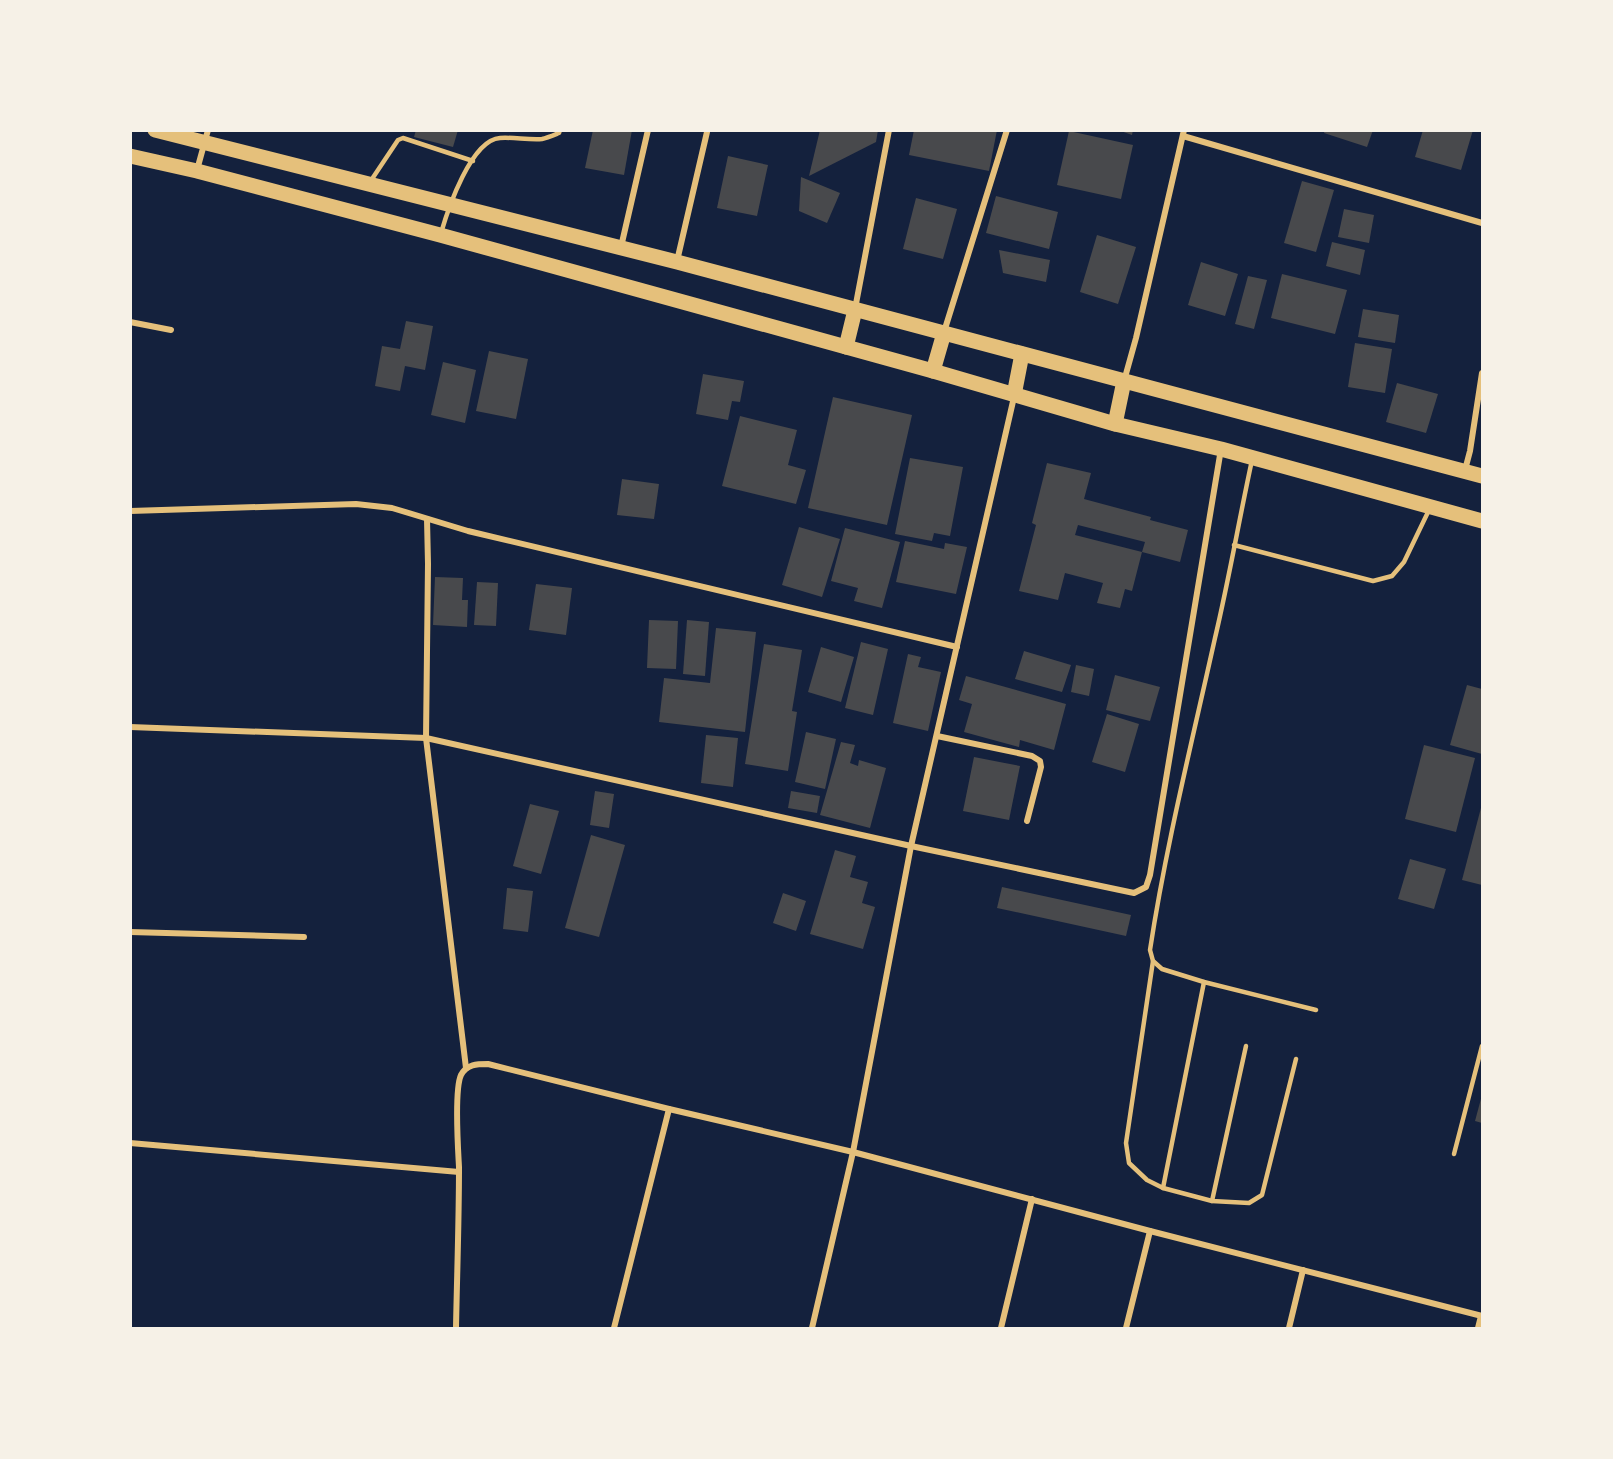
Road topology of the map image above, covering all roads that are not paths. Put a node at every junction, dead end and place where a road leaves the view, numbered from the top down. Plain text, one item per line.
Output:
1 (155, 130) edge
2 (560, 130) edge
3 (648, 130) edge
4 (889, 130) edge
5 (1007, 130) edge
6 (707, 132) edge
7 (1184, 133) edge
8 (206, 136) edge
9 (130, 156) edge
10 (472, 161) junction
11 (197, 171) junction
12 (369, 184) junction
13 (449, 204) junction
14 (1482, 223) edge
15 (440, 235) junction
16 (621, 247) junction
17 (677, 262) junction
18 (855, 310) junction
19 (130, 322) edge
20 (171, 330) dead end
21 (944, 333) junction
22 (846, 347) junction
23 (1022, 354) junction
24 (933, 371) junction
25 (1482, 373) edge
26 (1124, 381) junction
27 (1014, 395) junction
28 (1115, 424) junction
29 (1221, 449) junction
30 (1253, 458) junction
31 (1464, 471) junction
32 (1482, 476) edge
33 (1430, 507) junction
34 (130, 511) edge
35 (427, 519) junction
36 (1482, 521) edge
37 (1234, 545) junction
38 (957, 647) junction
39 (130, 727) edge
40 (937, 736) junction
41 (426, 738) junction
42 (1027, 821) dead end
43 (911, 846) junction
44 (130, 932) edge
45 (304, 937) dead end
46 (1153, 961) junction
47 (1204, 982) junction
48 (1316, 1010) dead end
49 (1246, 1046) dead end
50 (1482, 1046) edge
51 (1296, 1059) dead end
52 (466, 1068) junction
53 (669, 1109) junction
54 (130, 1143) edge
55 (853, 1152) junction
56 (1454, 1154) dead end
57 (459, 1172) junction
58 (1163, 1188) junction
59 (1032, 1199) junction
60 (1212, 1201) junction
61 (1150, 1231) junction
62 (1303, 1270) junction
63 (1482, 1316) edge
64 (456, 1329) edge
65 (614, 1329) edge
66 (812, 1329) edge
67 (1001, 1329) edge
68 (1126, 1329) edge
69 (1289, 1329) edge
70 (1478, 1329) edge

1 - 8 main road
2 - 10 lane
3 - 16 street
4 - 18 street
5 - 21 street
6 - 17 street
7 - 14 street
7 - 26 street
8 - 11 street
8 - 12 main road
9 - 11 main road
10 - 12 lane
10 - 13 lane
11 - 15 main road
12 - 13 main road
13 - 15 lane
13 - 16 main road
15 - 22 main road
16 - 17 main road
17 - 18 main road
18 - 21 main road
18 - 22 main road
19 - 20 street
21 - 23 main road
21 - 24 main road
22 - 24 main road
23 - 26 main road
23 - 27 main road
24 - 27 main road
25 - 31 street
26 - 28 main road
26 - 31 main road
27 - 28 main road
27 - 38 street
28 - 29 main road
29 - 30 main road
29 - 43 street
30 - 33 main road
30 - 37 lane
31 - 32 main road
33 - 36 main road
33 - 37 lane
34 - 35 street
35 - 38 street
35 - 41 street
37 - 46 lane
38 - 40 street
39 - 41 street
40 - 42 street
40 - 43 street
41 - 43 street
41 - 52 street
43 - 55 street
44 - 45 street
46 - 47 lane
46 - 58 lane
47 - 48 lane
47 - 58 lane
49 - 60 lane
50 - 56 lane
51 - 60 lane
52 - 53 street
52 - 57 street
53 - 55 street
53 - 65 street
54 - 57 street
55 - 59 street
55 - 66 street
57 - 64 street
58 - 60 lane
59 - 61 street
59 - 67 street
61 - 62 street
61 - 68 street
62 - 63 street
62 - 69 street
63 - 70 street

